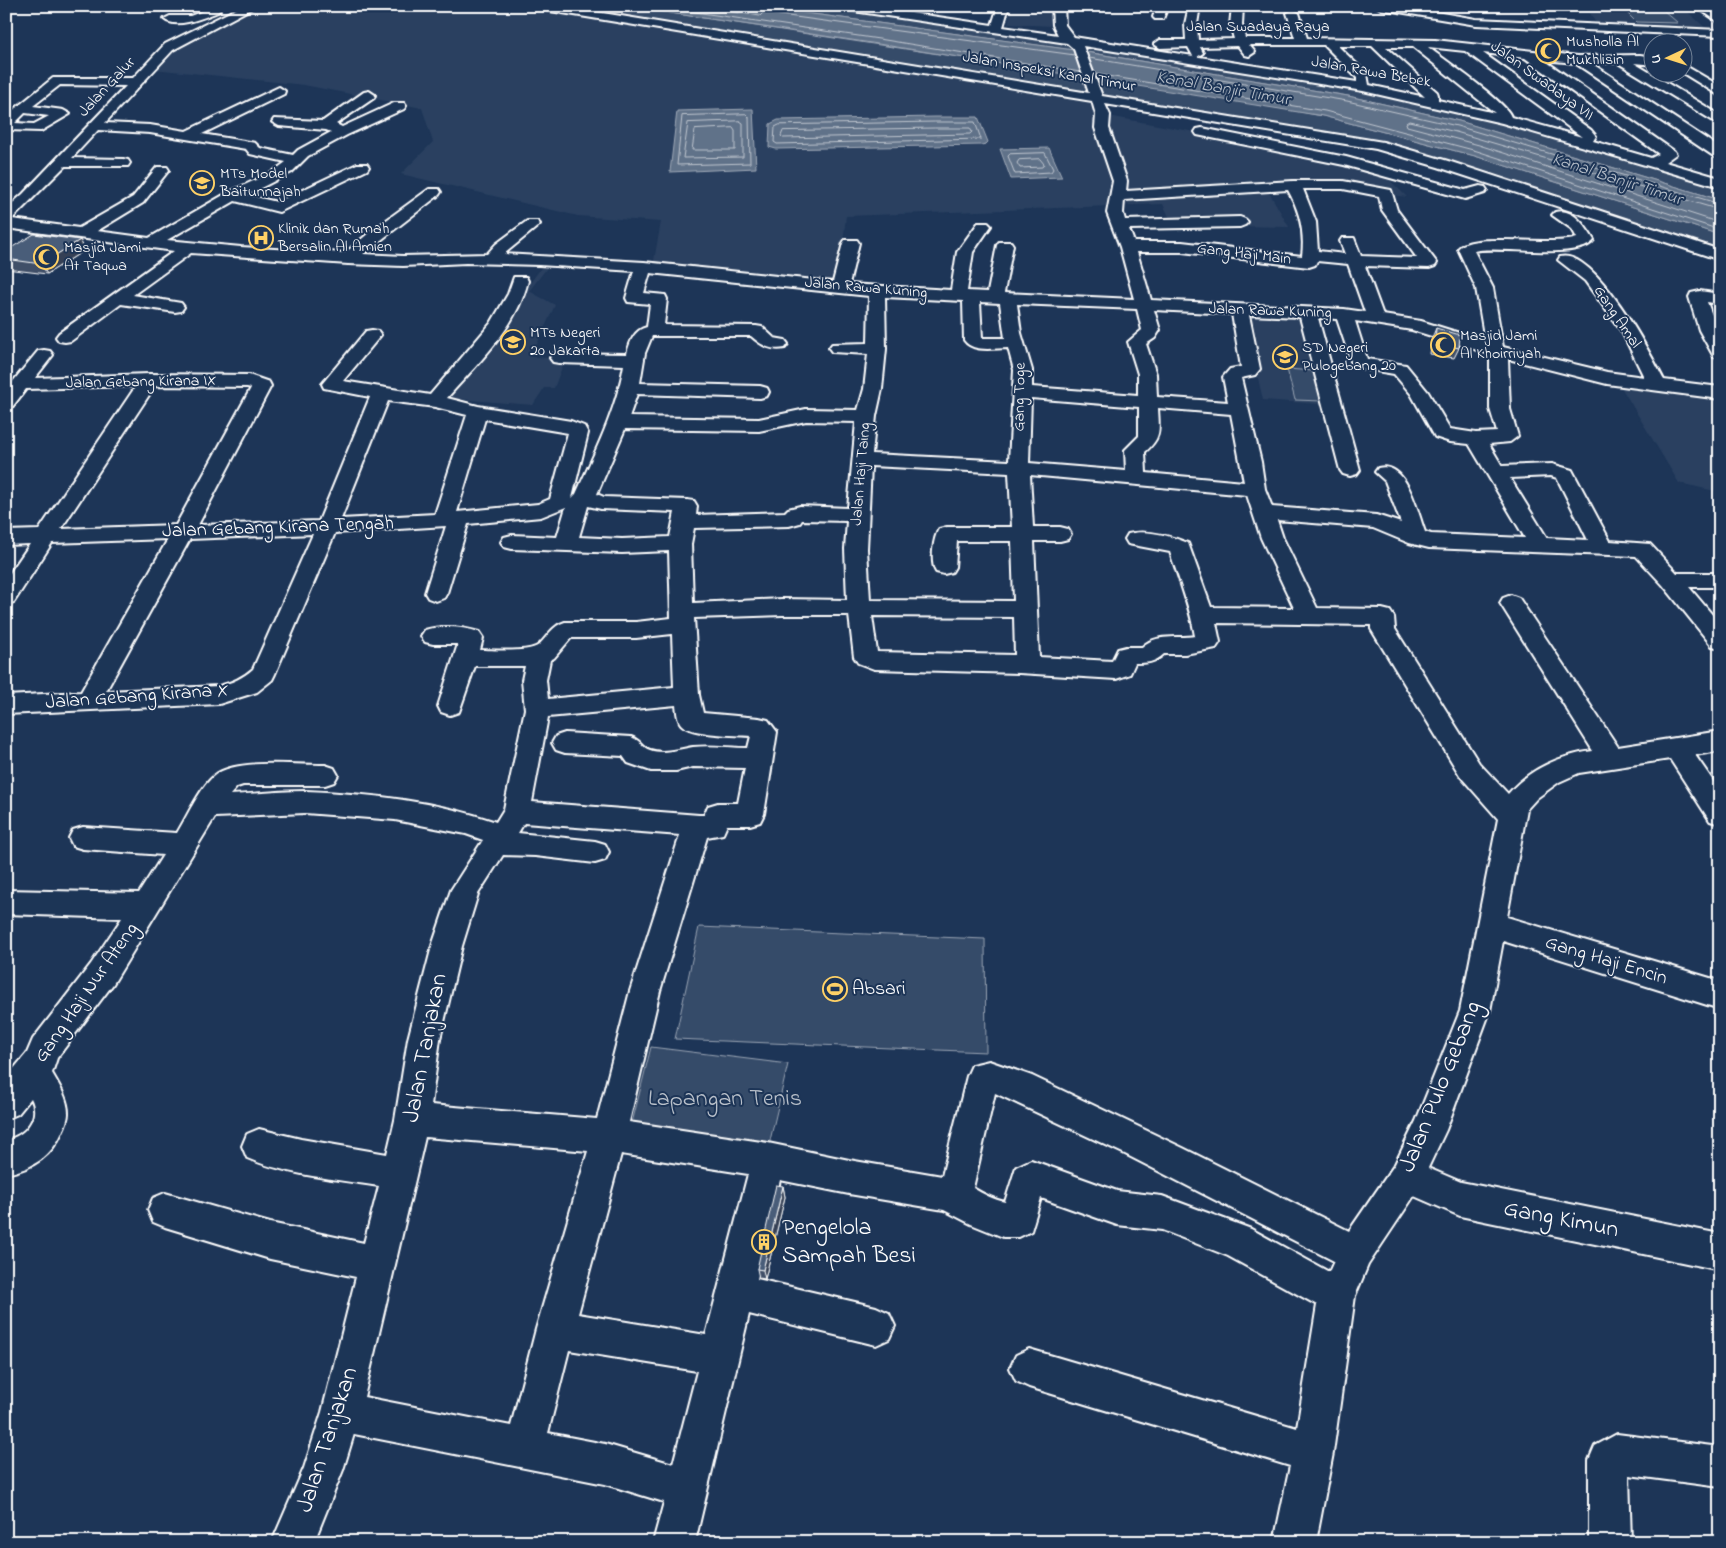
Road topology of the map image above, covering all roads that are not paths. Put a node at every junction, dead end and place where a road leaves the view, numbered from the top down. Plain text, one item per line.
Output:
1 (222, 6) edge
2 (244, 6) edge
3 (538, 6) edge
4 (840, 6) edge
5 (1004, 6) edge
6 (1058, 6) edge
7 (1195, 6) edge
8 (1238, 6) edge
9 (1476, 6) edge
10 (250, 7) edge
11 (1387, 7) edge
12 (1704, 8) dead end
13 (897, 10) edge
14 (1430, 10) edge
15 (1293, 13) dead end
16 (170, 19) dead end
17 (1720, 20) edge
18 (1476, 22) junction
19 (1548, 25) junction
20 (1610, 28) junction
21 (996, 29) junction
22 (1720, 33) edge
23 (1560, 38) dead end
24 (1239, 40) junction
25 (1281, 40) junction
26 (1302, 41) junction
27 (1327, 42) junction
28 (1075, 44) junction
29 (1376, 44) junction
30 (1417, 45) junction
31 (1102, 46) junction
32 (1570, 47) dead end
33 (1194, 48) junction
34 (1470, 48) junction
35 (1294, 52) dead end
36 (1529, 55) junction
37 (1256, 57) dead end
38 (1620, 59) junction
39 (1640, 59) junction
40 (1581, 60) junction
41 (1644, 60) edge
42 (1308, 65) dead end
43 (1694, 70) edge
44 (1711, 72) dead end
45 (1694, 75) edge
46 (1316, 80) junction
47 (135, 82) junction
48 (1364, 87) junction
49 (279, 91) dead end
50 (1720, 92) edge
51 (369, 95) dead end
52 (1431, 101) junction
53 (1098, 102) junction
54 (7, 103) edge
55 (399, 106) dead end
56 (23, 108) junction
57 (1121, 118) dead end
58 (1506, 120) junction
59 (1720, 121) edge
60 (279, 122) dead end
61 (6, 125) edge
62 (36, 128) junction
63 (336, 129) junction
64 (91, 130) junction
65 (1187, 130) dead end
66 (189, 135) junction
67 (1585, 142) junction
68 (1720, 154) edge
69 (294, 160) junction
70 (62, 162) junction
71 (123, 163) dead end
72 (1657, 164) junction
73 (362, 167) dead end
74 (162, 170) dead end
75 (1720, 183) edge
76 (1293, 185) junction
77 (434, 192) dead end
78 (232, 196) junction
79 (1117, 196) junction
80 (1560, 215) dead end
81 (6, 217) edge
82 (1240, 222) dead end
83 (6, 223) edge
84 (532, 224) dead end
85 (1118, 224) junction
86 (983, 226) dead end
87 (82, 233) junction
88 (1348, 241) dead end
89 (151, 243) junction
90 (851, 243) dead end
91 (1005, 245) dead end
92 (1128, 246) junction
93 (188, 248) junction
94 (1720, 255) edge
95 (1309, 256) junction
96 (348, 259) junction
97 (491, 259) junction
98 (1354, 260) junction
99 (1566, 260) dead end
100 (544, 261) junction
101 (644, 267) junction
102 (520, 281) dead end
103 (840, 288) junction
104 (877, 292) junction
105 (964, 296) junction
106 (118, 298) junction
107 (1002, 298) junction
108 (522, 299) dead end
109 (1720, 299) edge
110 (1144, 305) junction
111 (175, 307) dead end
112 (1240, 310) junction
113 (1308, 313) junction
114 (1344, 314) junction
115 (1376, 318) junction
116 (654, 330) junction
117 (372, 335) dead end
118 (65, 337) dead end
119 (1015, 343) junction
120 (779, 344) dead end
121 (838, 348) dead end
122 (877, 349) junction
123 (1497, 350) junction
124 (1720, 353) edge
125 (44, 355) dead end
126 (559, 358) dead end
127 (634, 360) junction
128 (148, 380) junction
129 (20, 384) junction
130 (1657, 384) junction
131 (630, 388) junction
132 (760, 392) dead end
133 (1023, 392) junction
134 (1720, 393) edge
135 (381, 394) junction
136 (1149, 400) junction
137 (435, 401) junction
138 (6, 402) edge
139 (1239, 409) junction
140 (478, 412) junction
141 (866, 416) junction
142 (618, 423) junction
143 (1476, 439) junction
144 (861, 459) junction
145 (1019, 468) junction
146 (1350, 470) dead end
147 (1385, 472) dead end
148 (1496, 472) junction
149 (1136, 479) junction
150 (1255, 489) junction
151 (585, 497) junction
152 (550, 508) joint
153 (947, 511) dead end
154 (1263, 513) junction
155 (857, 515) junction
156 (452, 520) junction
157 (327, 527) junction
158 (183, 532) junction
159 (682, 533) junction
160 (947, 534) junction
161 (1023, 534) junction
162 (1060, 534) dead end
163 (46, 537) junction
164 (6, 538) edge
165 (1417, 538) junction
166 (1136, 539) dead end
167 (512, 542) dead end
168 (566, 544) junction
169 (1541, 546) junction
170 (1603, 548) junction
171 (944, 567) dead end
172 (1671, 580) junction
173 (1720, 580) edge
174 (436, 593) dead end
175 (6, 597) edge
176 (1510, 603) dead end
177 (859, 607) junction
178 (1024, 609) junction
179 (1203, 615) junction
180 (1310, 615) junction
181 (682, 617) junction
182 (433, 636) dead end
183 (1720, 640) edge
184 (538, 655) junction
185 (466, 658) junction
186 (1019, 664) junction
187 (263, 674) joint
188 (687, 695) junction
189 (88, 702) junction
190 (6, 705) edge
191 (450, 706) dead end
192 (537, 709) junction
193 (1720, 741) edge
194 (565, 742) dead end
195 (1676, 747) junction
196 (1610, 756) junction
197 (760, 758) junction
198 (325, 775) dead end
199 (208, 807) junction
200 (1720, 813) edge
201 (1512, 817) junction
202 (699, 826) junction
203 (505, 830) junction
204 (83, 838) dead end
205 (184, 845) junction
206 (595, 852) dead end
207 (6, 902) edge
208 (147, 905) junction
209 (1493, 926) junction
210 (1720, 995) edge
211 (40, 1062) junction
212 (6, 1103) edge
213 (412, 1120) junction
214 (609, 1136) junction
215 (259, 1146) dead end
216 (6, 1157) edge
217 (768, 1160) junction
218 (399, 1172) junction
219 (1406, 1176) junction
220 (949, 1194) junction
221 (165, 1210) dead end
222 (1720, 1252) edge
223 (1356, 1253) junction
224 (378, 1263) junction
225 (735, 1292) junction
226 (1337, 1296) junction
227 (876, 1326) dead end
228 (554, 1329) junction
229 (719, 1356) junction
230 (1030, 1368) dead end
231 (341, 1412) junction
232 (525, 1448) junction
233 (1313, 1452) junction
234 (1720, 1467) edge
235 (688, 1489) junction
236 (293, 1542) edge
237 (674, 1542) edge
238 (1295, 1542) edge
239 (1610, 1542) edge

1 - 16 street
2 - 10 street
3 - 53 street, Jalan Inspeksi Kanal Timur
4 - 13 street, Jalan Rawa Bebek
5 - 21 street
6 - 28 street
7 - 33 street
8 - 24 street
9 - 18 street
10 - 47 street, Jalan Galur
11 - 14 street
12 - 17 street
13 - 21 street, Jalan Rawa Bebek
14 - 18 street
15 - 26 street
18 - 19 street
19 - 20 street
19 - 23 street
20 - 22 street
20 - 39 street
21 - 28 street, Jalan Rawa Bebek
24 - 25 street, Jalan Swadaya Raya
24 - 33 street, Jalan Swadaya Raya
24 - 37 street
25 - 26 street, Jalan Swadaya Raya
25 - 35 street
26 - 27 street, Jalan Swadaya Raya
27 - 29 street, Jalan Swadaya Raya
27 - 48 street
28 - 31 street, Jalan Rawa Bebek
28 - 53 street
29 - 30 street, Jalan Swadaya Raya
29 - 52 street
30 - 34 street, Jalan Swadaya Raya
30 - 58 street
31 - 33 street, Jalan Swadaya Raya
31 - 46 street, Jalan Rawa Bebek
32 - 40 street
34 - 36 street, Jalan Swadaya Raya
34 - 67 street, Jalan Swadaya VII
36 - 40 street, Jalan Swadaya Raya
36 - 72 street
38 - 39 street, Jalan Swadaya Raya
38 - 40 street, Jalan Swadaya Raya
38 - 59 street
39 - 41 street, Jalan Swadaya Raya
40 - 68 street
42 - 46 street
43 - 44 street
45 - 50 street
46 - 48 street, Jalan Rawa Bebek
47 - 56 street
47 - 64 street, Jalan Galur
48 - 52 street, Jalan Rawa Bebek
49 - 66 street
51 - 63 street
52 - 58 street, Jalan Rawa Bebek
53 - 57 street
53 - 65 street
53 - 79 street
53 - 94 street, Jalan Inspeksi Kanal Timur
54 - 56 street
55 - 63 street
56 - 61 street
56 - 62 street
58 - 67 street, Jalan Rawa Bebek
60 - 63 street
61 - 62 street
62 - 64 street
63 - 69 street
64 - 66 street
64 - 70 street, Jalan Galur
66 - 69 street
67 - 72 street, Jalan Rawa Bebek
69 - 78 street
70 - 71 street
70 - 81 street, Jalan Galur
72 - 75 street, Jalan Rawa Bebek
73 - 78 street
74 - 87 street
76 - 79 street
76 - 95 street, Gang Haji Main
76 - 98 street
77 - 96 street
78 - 89 street
79 - 85 street
80 - 123 street
82 - 85 street
83 - 87 street, Jalan Rawa Kuning
84 - 97 street
85 - 92 street
86 - 105 street
87 - 89 street, Jalan Rawa Kuning
88 - 98 street
89 - 93 street, Jalan Rawa Kuning
90 - 103 street
91 - 107 street, Gang Toge
92 - 95 street, Gang Haji Main
92 - 110 street
93 - 96 street, Jalan Rawa Kuning
93 - 106 street
95 - 98 street
96 - 97 street, Jalan Rawa Kuning
97 - 100 street, Jalan Rawa Kuning
98 - 115 street
99 - 130 street, Gang Amal
100 - 101 street, Jalan Rawa Kuning
100 - 108 street
101 - 103 street, Jalan Rawa Kuning
101 - 116 street
102 - 137 street
103 - 104 street, Jalan Rawa Kuning
104 - 105 street, Jalan Rawa Kuning
104 - 122 street, Jalan Haji Taing
105 - 107 street, Jalan Rawa Kuning
105 - 119 street
106 - 111 street
106 - 118 street
107 - 110 street, Jalan Rawa Kuning
107 - 119 street, Gang Toge
109 - 124 street
110 - 112 street, Jalan Rawa Kuning
110 - 136 street
112 - 113 street, Jalan Rawa Kuning
112 - 139 street
113 - 114 street, Jalan Rawa Kuning
113 - 146 street
114 - 115 street, Jalan Rawa Kuning
114 - 143 street
115 - 123 street, Jalan Rawa Kuning
116 - 120 street
116 - 127 street
117 - 135 street
119 - 133 street, Gang Toge
121 - 122 street
122 - 141 street, Jalan Haji Taing
123 - 130 street, Jalan Rawa Kuning
123 - 143 street
125 - 129 street
126 - 127 street
127 - 131 street
128 - 129 street, Jalan Gebang Kirana IX
128 - 158 street, Jalan Gebang Kirana IX
128 - 163 street
129 - 138 street
130 - 134 street, Jalan Rawa Kuning
131 - 132 street
131 - 142 street
133 - 136 street
133 - 145 street, Gang Toge
135 - 137 street
135 - 157 street
136 - 139 street
136 - 149 street
137 - 140 street
139 - 150 street
140 - 152 street
140 - 156 street
141 - 142 street
141 - 144 street, Jalan Haji Taing
142 - 151 street
143 - 148 street
144 - 145 street
144 - 155 street, Jalan Haji Taing
145 - 149 street
145 - 161 street, Gang Toge
147 - 165 street
148 - 169 street
148 - 170 street
149 - 150 street
150 - 154 street
151 - 159 street
151 - 168 street
152 - 156 street, Jalan Gebang Kirana Tengah
153 - 160 street
154 - 165 street
154 - 180 street
155 - 159 street
155 - 177 street, Jalan Haji Taing
156 - 157 street, Jalan Gebang Kirana Tengah
156 - 174 street
157 - 158 street, Jalan Gebang Kirana Tengah
157 - 187 street
158 - 163 street, Jalan Gebang Kirana Tengah
158 - 189 street
159 - 168 street
159 - 181 street
160 - 161 street
160 - 171 street
161 - 162 street
161 - 178 street, Gang Toge
163 - 164 street, Jalan Gebang Kirana Tengah
163 - 175 street
165 - 169 street
166 - 179 street
167 - 168 street
169 - 170 street
170 - 172 street
172 - 173 street
172 - 183 street
176 - 196 street
177 - 178 street
177 - 181 street
177 - 186 street, Jalan Haji Taing
178 - 186 street, Gang Toge
179 - 180 street
179 - 186 street
180 - 201 street
181 - 184 street
181 - 188 street
182 - 185 street
184 - 185 street
184 - 192 street, Jalan Tanjakan
185 - 191 street
187 - 189 street, Jalan Gebang Kirana X
188 - 192 street
188 - 197 street
189 - 190 street, Jalan Gebang Kirana X
192 - 203 street, Jalan Tanjakan
193 - 195 street, Jalan Pulo Gebang
194 - 197 street
195 - 196 street, Jalan Pulo Gebang
195 - 200 street
196 - 201 street, Jalan Pulo Gebang
197 - 202 street
198 - 199 street, Gang Haji Nur Ateng
199 - 203 street
199 - 205 street, Gang Haji Nur Ateng
201 - 209 street, Jalan Pulo Gebang
202 - 203 street
202 - 214 street
203 - 206 street
203 - 213 street, Jalan Tanjakan
204 - 205 street
205 - 208 street, Gang Haji Nur Ateng
207 - 208 street
208 - 211 street, Gang Haji Nur Ateng
209 - 210 street, Gang Haji Encin
209 - 219 street, Jalan Pulo Gebang
211 - 212 street, Gang Haji Nur Ateng
211 - 216 street
213 - 214 street
213 - 218 street, Jalan Tanjakan
214 - 217 street
214 - 228 street
215 - 218 street
217 - 220 street
217 - 225 street
218 - 224 street, Jalan Tanjakan
219 - 222 street, Gang Kimun
219 - 223 street, Jalan Pulo Gebang
220 - 223 street
220 - 226 street
221 - 224 street
223 - 226 street, Jalan Pulo Gebang
224 - 231 street, Jalan Tanjakan
225 - 227 street
225 - 229 street
226 - 233 street, Jalan Pulo Gebang
228 - 229 street
228 - 232 street
229 - 235 street
230 - 233 street
231 - 232 street
231 - 236 street, Jalan Tanjakan
232 - 235 street
233 - 238 street, Jalan Pulo Gebang
234 - 239 street
235 - 237 street

